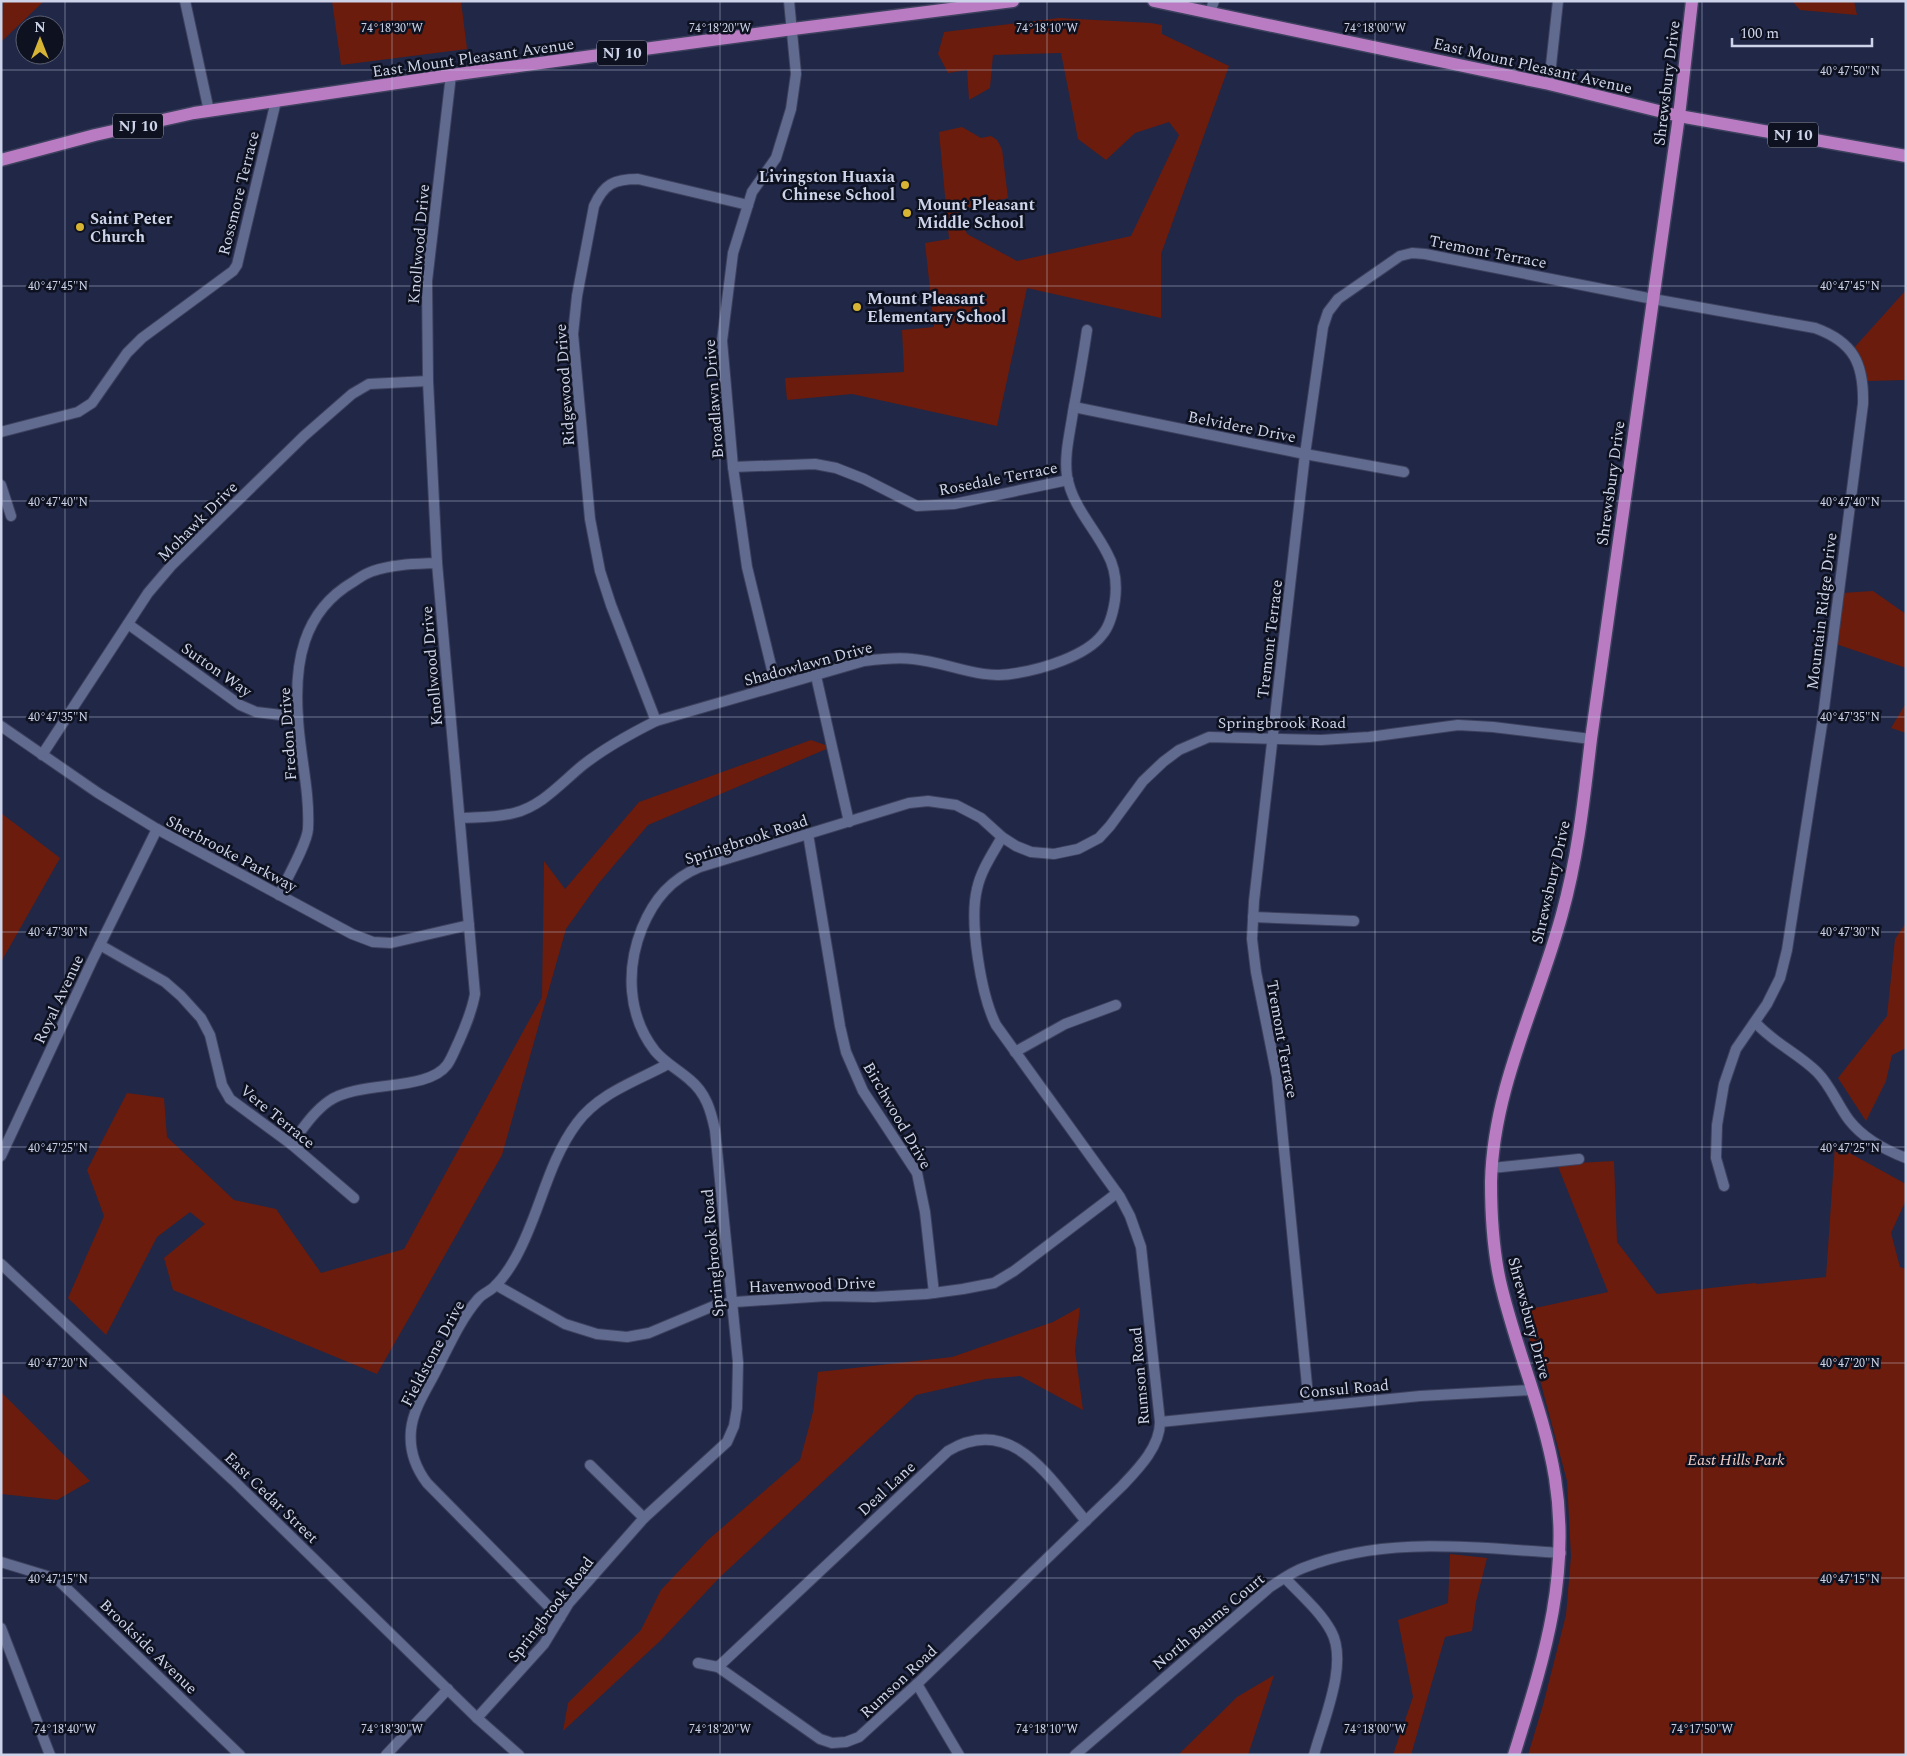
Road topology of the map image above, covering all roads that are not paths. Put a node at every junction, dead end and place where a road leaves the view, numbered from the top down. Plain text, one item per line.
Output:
1 (185, 1) edge
2 (789, 1) edge
3 (1013, 1) edge
4 (1154, 1) edge
5 (1558, 1) edge
6 (1692, 1) edge
7 (1212, 7) edge
8 (793, 29) junction
9 (451, 75) junction
10 (1549, 84) junction
11 (276, 101) junction
12 (209, 111) junction
13 (1680, 116) junction
14 (1906, 156) edge
15 (1, 160) edge
16 (748, 205) junction
17 (1653, 299) junction
18 (1088, 330) dead end
19 (428, 381) junction
20 (1074, 407) junction
21 (1, 432) edge
22 (1305, 454) junction
23 (732, 467) junction
24 (1404, 472) dead end
25 (1068, 480) junction
26 (1, 485) edge
27 (11, 516) dead end
28 (437, 563) junction
29 (128, 624) junction
30 (816, 676) junction
31 (776, 686) junction
32 (298, 718) junction
33 (656, 721) junction
34 (1, 726) edge
35 (1591, 738) junction
36 (1272, 740) junction
37 (42, 754) junction
38 (460, 818) junction
39 (849, 822) junction
40 (157, 829) junction
41 (808, 834) junction
42 (1002, 837) junction
43 (279, 895) junction
44 (1253, 917) junction
45 (1354, 921) dead end
46 (469, 925) junction
47 (100, 944) junction
48 (1116, 1006) dead end
49 (1755, 1022) junction
50 (1015, 1052) junction
51 (668, 1064) junction
52 (291, 1144) junction
53 (1, 1156) edge
54 (1906, 1158) edge
55 (1579, 1159) dead end
56 (1492, 1168) junction
57 (1724, 1186) dead end
58 (1117, 1193) junction
59 (354, 1198) dead end
60 (1, 1264) edge
61 (496, 1286) junction
62 (934, 1293) junction
63 (732, 1302) junction
64 (1532, 1390) junction
65 (1309, 1406) junction
66 (1160, 1422) junction
67 (590, 1465) dead end
68 (644, 1518) junction
69 (1086, 1521) junction
70 (1560, 1553) junction
71 (1, 1562) edge
72 (1285, 1578) junction
73 (560, 1618) junction
74 (1, 1628) edge
75 (698, 1663) dead end
76 (718, 1667) junction
77 (917, 1684) junction
78 (448, 1689) junction
79 (477, 1718) junction
80 (50, 1755) edge
81 (240, 1755) edge
82 (386, 1755) edge
83 (519, 1755) edge
84 (959, 1755) edge
85 (1075, 1755) edge
86 (1314, 1755) edge
87 (1514, 1755) edge

1 - 12 street
2 - 8 street, Broadlawn Drive
3 - 8 main road, East Mount Pleasant Avenue / NJ 10
4 - 7 main road, East Mount Pleasant Avenue / NJ 10
5 - 10 street
6 - 13 main road, Shrewsbury Drive
7 - 10 main road, East Mount Pleasant Avenue / NJ 10
8 - 9 main road, East Mount Pleasant Avenue / NJ 10
8 - 16 street, Broadlawn Drive
9 - 11 main road, East Mount Pleasant Avenue / NJ 10
9 - 19 street, Knollwood Drive
10 - 13 main road, East Mount Pleasant Avenue / NJ 10
11 - 12 main road, East Mount Pleasant Avenue / NJ 10
11 - 21 street, Rossmore Terrace
12 - 15 main road, East Mount Pleasant Avenue / NJ 10
13 - 14 main road, East Mount Pleasant Avenue / NJ 10
13 - 17 main road, Shrewsbury Drive
16 - 23 street, Broadlawn Drive
16 - 33 street, Ridgewood Drive
17 - 22 street, Tremont Terrace
17 - 35 main road, Shrewsbury Drive
17 - 49 street, Mountain Ridge Drive
18 - 20 street, Shadowlawn Drive
19 - 28 street, Knollwood Drive
19 - 29 street, Mohawk Drive
20 - 22 street, Belvidere Drive
20 - 25 street, Shadowlawn Drive
22 - 24 street, Belvidere Drive
22 - 36 street, Tremont Terrace
23 - 25 street, Rosedale Terrace
23 - 31 street, Broadlawn Drive
25 - 30 street, Shadowlawn Drive
26 - 27 street
28 - 32 street, Fredon Drive
28 - 38 street, Knollwood Drive
29 - 32 street, Sutton Way
29 - 37 street, Mohawk Drive
30 - 31 street, Shadowlawn Drive
30 - 39 street
31 - 33 street, Shadowlawn Drive
32 - 43 street, Fredon Drive
33 - 38 street, Shadowlawn Drive
34 - 37 street, Sherbrooke Parkway
35 - 36 street, Springbrook Road
35 - 56 main road, Shrewsbury Drive
36 - 42 street, Springbrook Road
36 - 44 street, Tremont Terrace
37 - 40 street, Sherbrooke Parkway
38 - 46 street, Knollwood Drive
39 - 41 street, Springbrook Road
39 - 42 street, Springbrook Road
40 - 43 street, Sherbrooke Parkway
40 - 47 street, Royal Avenue
41 - 51 street, Springbrook Road
41 - 62 street, Birchwood Drive
42 - 50 street, Rumson Road
43 - 46 street, Sherbrooke Parkway
44 - 45 street
44 - 65 street, Tremont Terrace
46 - 52 street, Knollwood Drive
47 - 52 street, Vere Terrace
47 - 53 street, Royal Avenue
48 - 50 street
49 - 54 street
49 - 57 street, Mountain Ridge Drive
50 - 58 street, Rumson Road
51 - 61 street, Fieldstone Drive
51 - 63 street, Springbrook Road
52 - 59 street, Vere Terrace
55 - 56 street
56 - 64 main road, Shrewsbury Drive
58 - 62 street, Havenwood Drive
58 - 66 street, Rumson Road
60 - 78 street, East Cedar Street
61 - 63 street, Havenwood Drive
61 - 73 street, Fieldstone Drive
62 - 63 street, Havenwood Drive
63 - 68 street, Springbrook Road
64 - 65 street, Consul Road
64 - 70 main road, Shrewsbury Drive
65 - 66 street, Consul Road
66 - 69 street, Rumson Road
67 - 68 street
68 - 73 street, Springbrook Road
69 - 76 street, Deal Lane
69 - 77 street, Rumson Road
70 - 72 street, North Baums Court
70 - 87 main road, Shrewsbury Drive
71 - 81 street, Brookside Avenue
72 - 85 street, North Baums Court
72 - 86 street
73 - 79 street, Springbrook Road
74 - 80 street
75 - 76 street
76 - 77 street, Rumson Road
77 - 84 street
78 - 79 street, East Cedar Street
78 - 82 street
79 - 83 street, East Cedar Street

